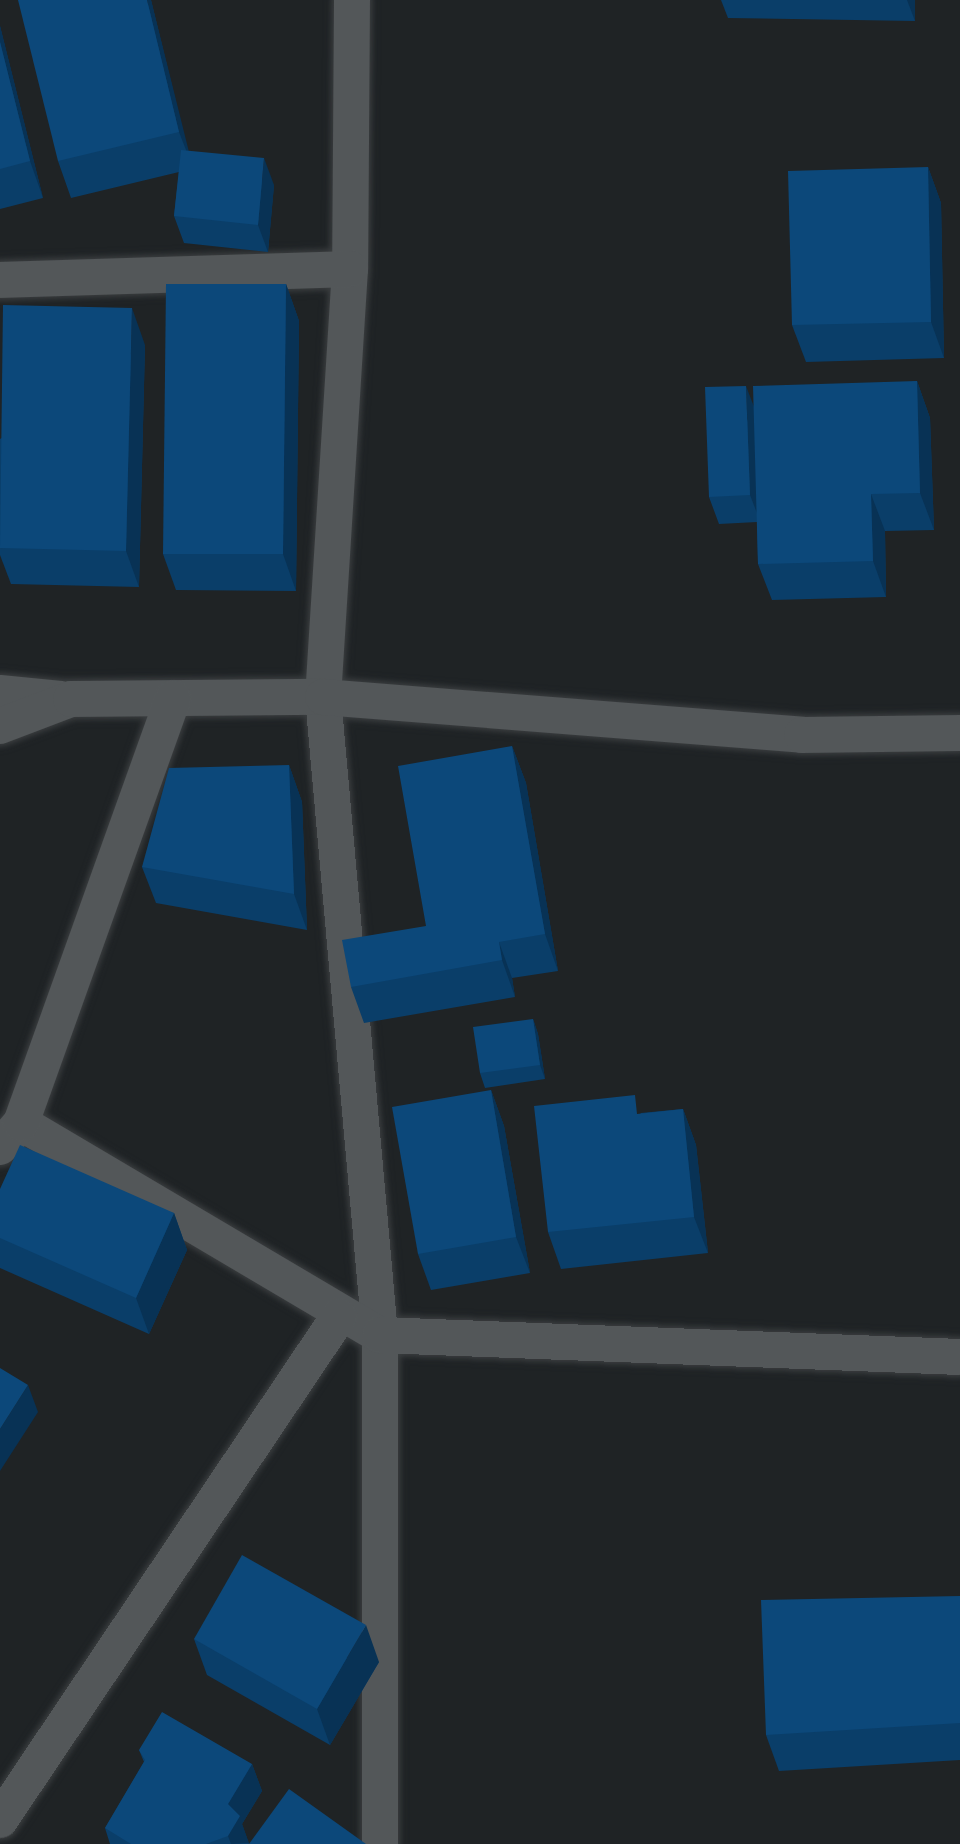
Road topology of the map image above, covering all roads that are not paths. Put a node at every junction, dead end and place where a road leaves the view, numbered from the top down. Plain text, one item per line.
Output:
1 (352, 0) edge
2 (350, 269) junction
3 (0, 280) edge
4 (0, 693) edge
5 (323, 697) junction
6 (173, 698) junction
7 (70, 699) junction
8 (0, 726) edge
9 (960, 733) edge
10 (11, 1135) edge
11 (339, 1316) junction
12 (380, 1335) junction
13 (960, 1357) edge
14 (0, 1824) edge
15 (1, 1844) edge
16 (380, 1844) edge

1 - 2 street
2 - 3 street
2 - 5 street
4 - 7 street
5 - 6 street
5 - 9 street
5 - 12 street
6 - 7 street
6 - 10 street
7 - 8 street
10 - 11 street
11 - 12 street
11 - 14 street
12 - 13 street
12 - 16 street
14 - 15 street

